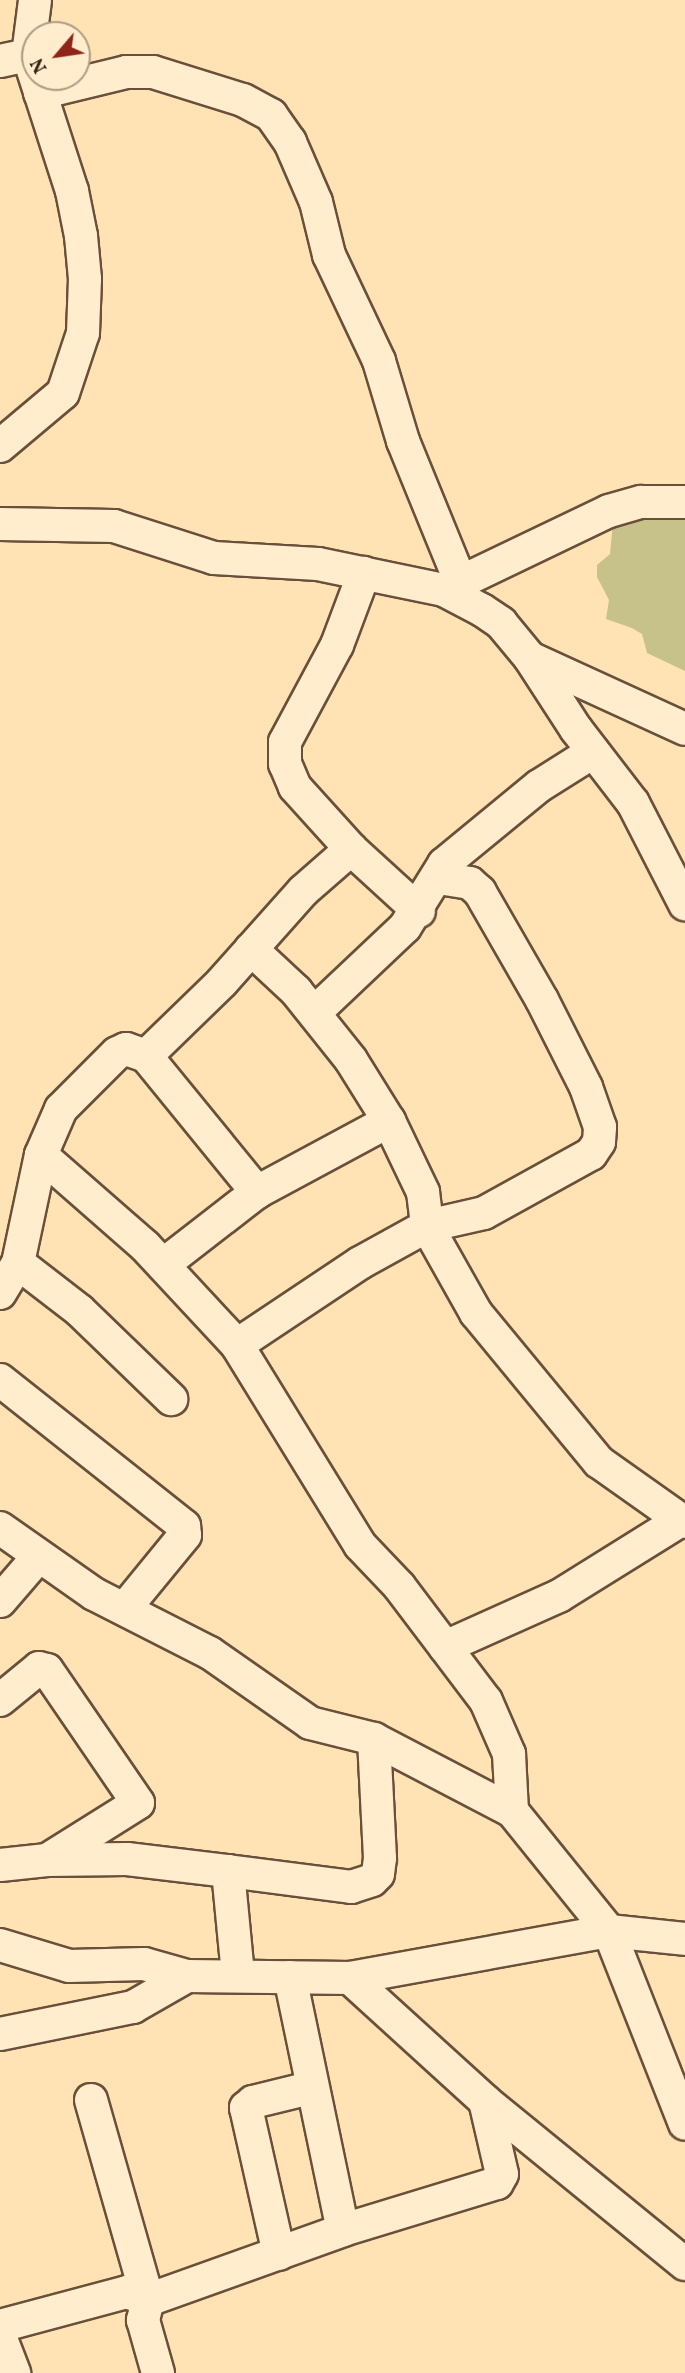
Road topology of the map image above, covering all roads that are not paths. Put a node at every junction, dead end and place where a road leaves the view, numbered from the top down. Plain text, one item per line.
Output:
1 (35, 0) edge
2 (14, 58) edge
3 (40, 93) junction
4 (0, 446) edge
5 (685, 502) edge
6 (0, 524) edge
7 (364, 573) junction
8 (452, 585) junction
9 (530, 658) junction
10 (685, 729) edge
11 (593, 752) junction
12 (351, 849) junction
13 (438, 878) junction
14 (685, 904) edge
15 (419, 911) junction
16 (251, 949) junction
17 (314, 1013) junction
18 (146, 1056) junction
19 (389, 1121) junction
20 (41, 1155) junction
21 (257, 1192) junction
22 (427, 1226) junction
23 (18, 1263) junction
24 (163, 1265) junction
25 (0, 1293) edge
26 (237, 1345) junction
27 (0, 1380) edge
28 (171, 1399) dead end
29 (683, 1520) edge
30 (0, 1528) edge
31 (37, 1557) junction
32 (0, 1601) edge
33 (126, 1607) junction
34 (444, 1647) junction
35 (0, 1700) edge
36 (374, 1739) junction
37 (512, 1811) junction
38 (47, 1860) junction
39 (0, 1866) edge
40 (228, 1871) junction
41 (609, 1931) junction
42 (685, 1939) edge
43 (0, 1945) edge
44 (69, 1966) junction
45 (0, 1969) edge
46 (238, 1975) junction
47 (187, 1976) junction
48 (290, 1977) junction
49 (350, 1978) junction
50 (0, 2034) edge
51 (310, 2088) junction
52 (91, 2100) dead end
53 (485, 2101) junction
54 (685, 2124) edge
55 (343, 2230) junction
56 (279, 2254) junction
57 (685, 2264) edge
58 (148, 2300) junction
59 (0, 2326) edge
60 (0, 2336) edge
61 (14, 2373) edge
62 (158, 2373) edge

1 - 2 street
2 - 3 street
3 - 4 street
3 - 8 street
5 - 8 street
6 - 7 street
7 - 8 street
7 - 12 street
8 - 9 street
9 - 10 street
9 - 11 street
11 - 13 street
11 - 14 street
12 - 15 street
12 - 16 street
13 - 15 street
13 - 22 street
15 - 17 street
16 - 17 street
16 - 18 street
17 - 19 street
18 - 20 street
18 - 21 street
19 - 21 street
19 - 22 street
20 - 23 street
20 - 24 street
21 - 24 street
22 - 26 street
22 - 29 street
23 - 25 street
23 - 28 street
24 - 26 street
26 - 34 street
27 - 33 street
29 - 34 street
30 - 31 street
31 - 32 street
31 - 33 street
33 - 36 street
34 - 37 street
35 - 38 street
36 - 37 street
36 - 40 street
37 - 41 street
38 - 39 street
38 - 40 street
40 - 46 street
41 - 42 street
41 - 49 street
41 - 54 street
43 - 44 street
44 - 45 street
44 - 47 street
46 - 47 street
46 - 48 street
47 - 50 street
48 - 49 street
48 - 51 street
49 - 53 street
51 - 55 street
51 - 56 street
52 - 58 street
53 - 55 street
53 - 57 street
55 - 56 street
56 - 58 street
58 - 59 street
58 - 62 street
60 - 61 street

